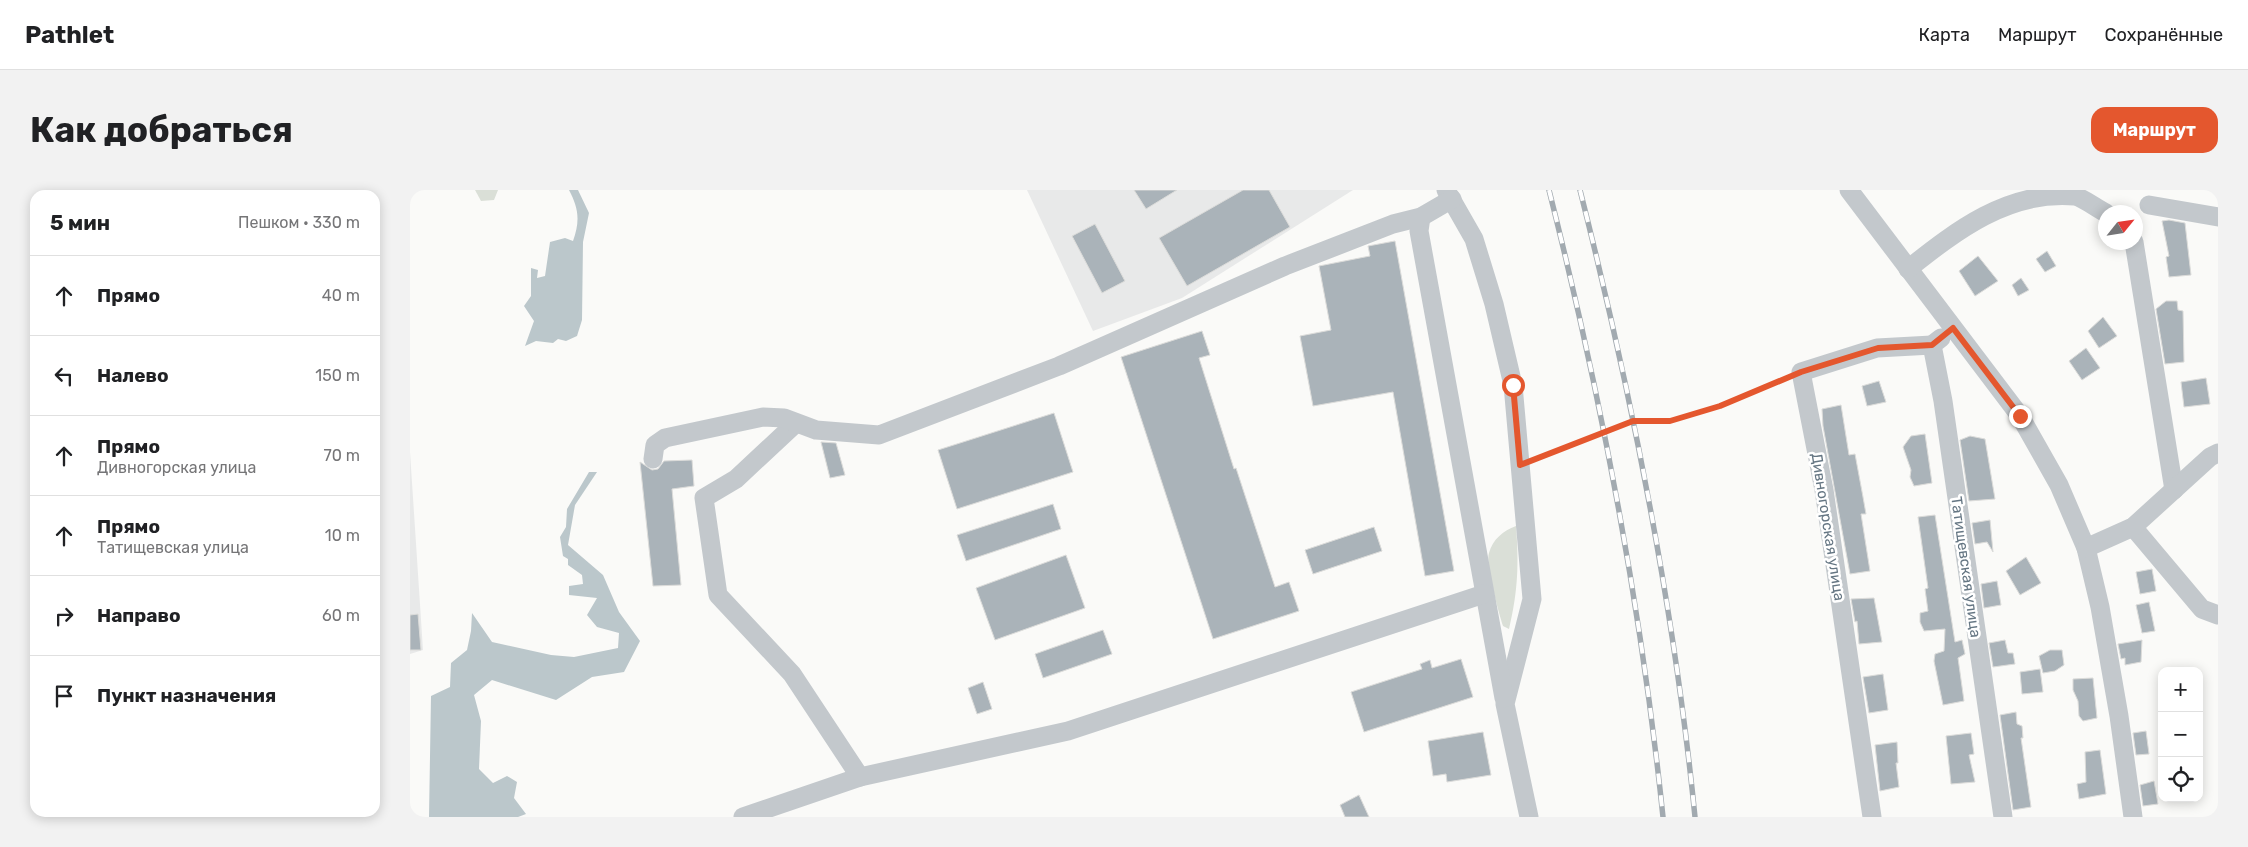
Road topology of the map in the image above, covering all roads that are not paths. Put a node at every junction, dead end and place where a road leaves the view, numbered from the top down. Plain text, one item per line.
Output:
1 (1849, 190) edge
2 (1449, 194) edge
3 (2148, 205) dead end
4 (2098, 208) edge
5 (1420, 217) junction
6 (2218, 217) edge
7 (2135, 250) edge
8 (1908, 268) junction
9 (1953, 328) junction
10 (1932, 345) junction
11 (796, 422) junction
12 (2218, 453) edge
13 (653, 459) dead end
14 (2174, 490) junction
15 (2133, 527) junction
16 (2086, 548) junction
17 (1484, 594) junction
18 (2218, 615) edge
19 (1505, 704) junction
20 (860, 777) junction
21 (743, 817) edge
22 (1529, 817) edge
23 (1872, 817) edge
24 (2003, 817) edge
25 (2133, 817) edge

1 - 8 street
2 - 5 street
2 - 19 street
3 - 6 street
4 - 8 street
5 - 11 street
5 - 17 street
7 - 14 street
8 - 9 street
9 - 10 street
9 - 16 street
10 - 23 street, Дивногорская улица
10 - 24 street, Татищевская улица
11 - 13 street
11 - 20 street
12 - 14 street
14 - 15 street
15 - 16 street
15 - 18 street
16 - 25 street
17 - 19 street
17 - 20 street
19 - 22 street
20 - 21 street

